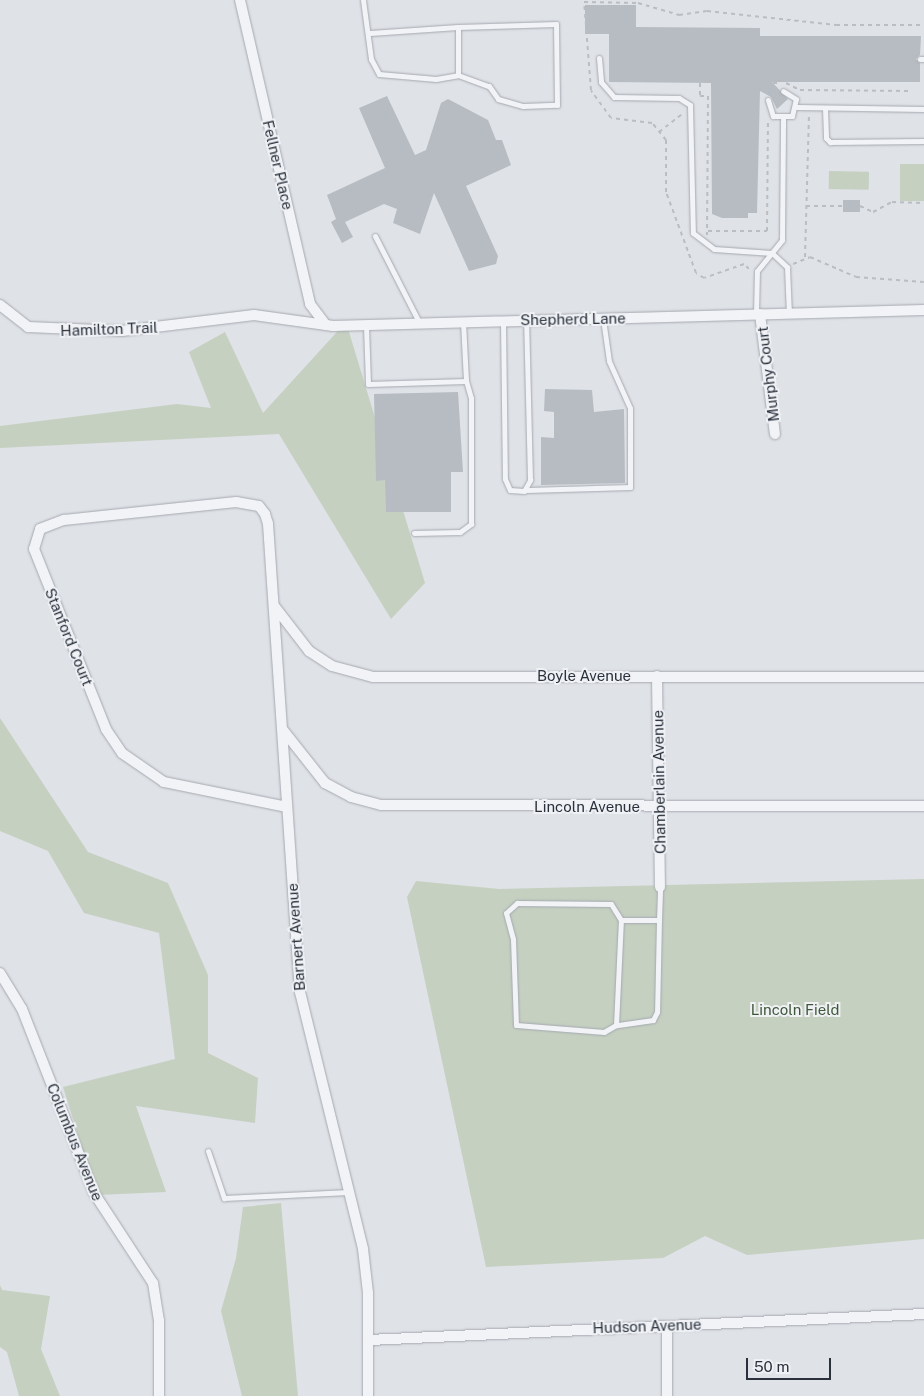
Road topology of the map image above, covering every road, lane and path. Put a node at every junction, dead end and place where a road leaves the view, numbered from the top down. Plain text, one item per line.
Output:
1 (240, 0) edge
2 (363, 0) edge
3 (924, 25) edge
4 (458, 26) junction
5 (370, 33) junction
6 (599, 58) dead end
7 (458, 75) junction
8 (700, 83) dead end
9 (773, 83) dead end
10 (783, 91) dead end
11 (912, 91) dead end
12 (768, 100) dead end
13 (797, 107) junction
14 (825, 108) junction
15 (924, 109) edge
16 (683, 113) dead end
17 (808, 116) dead end
18 (767, 118) dead end
19 (783, 119) junction
20 (659, 132) junction
21 (924, 141) edge
22 (924, 203) edge
23 (806, 206) junction
24 (843, 206) dead end
25 (860, 206) dead end
26 (708, 231) junction
27 (375, 236) dead end
28 (707, 247) junction
29 (772, 253) junction
30 (805, 257) junction
31 (793, 272) dead end
32 (749, 277) dead end
33 (924, 282) edge
34 (0, 305) edge
35 (924, 310) edge
36 (758, 314) junction
37 (789, 314) junction
38 (602, 318) junction
39 (503, 320) junction
40 (526, 320) junction
41 (225, 321) joint
42 (463, 322) junction
43 (420, 324) junction
44 (326, 325) junction
45 (366, 326) junction
46 (466, 381) junction
47 (774, 434) dead end
48 (527, 490) junction
49 (227, 503) joint
50 (414, 532) dead end
51 (274, 604) junction
52 (657, 676) junction
53 (924, 677) edge
54 (282, 729) junction
55 (924, 806) edge
56 (287, 807) junction
57 (659, 807) junction
58 (660, 887) joint
59 (621, 920) junction
60 (659, 920) junction
61 (0, 973) edge
62 (616, 1025) junction
63 (208, 1151) dead end
64 (350, 1192) junction
65 (924, 1314) edge
66 (667, 1326) junction
67 (369, 1340) junction
68 (159, 1396) edge
69 (368, 1396) edge
70 (668, 1396) edge

1 - 44 street, Fellner Place
2 - 5 lane
3 - 20 path
4 - 5 lane
4 - 7 lane
4 - 7 lane
5 - 7 lane
6 - 28 lane
8 - 26 path
9 - 11 path
10 - 13 lane
12 - 19 lane
13 - 14 lane
13 - 19 lane
14 - 15 lane
14 - 21 lane
16 - 20 path
17 - 23 path
18 - 26 path
19 - 29 lane
20 - 32 path
22 - 25 path
23 - 24 path
23 - 30 path
26 - 28 path
27 - 43 lane
28 - 29 lane
29 - 36 lane
29 - 37 lane
30 - 31 path
30 - 33 path
34 - 41 street, Hamilton Trail
35 - 37 street, Shepherd Lane
36 - 37 street, Shepherd Lane
36 - 38 street, Shepherd Lane
36 - 47 street, Murphy Court
38 - 40 street, Shepherd Lane
38 - 48 lane
39 - 40 street, Shepherd Lane
39 - 42 street, Shepherd Lane
39 - 48 lane
40 - 48 lane
41 - 44 street, Shepherd Lane
42 - 43 street, Shepherd Lane
42 - 46 lane
43 - 45 street, Shepherd Lane
44 - 45 street, Shepherd Lane
45 - 46 lane
46 - 50 lane
49 - 51 street, Barnert Avenue
49 - 56 street, Stanford Court
51 - 52 street, Boyle Avenue
51 - 54 street, Barnert Avenue
52 - 53 street, Boyle Avenue
52 - 57 street, Chamberlain Avenue
54 - 56 street, Barnert Avenue
54 - 57 street, Lincoln Avenue
55 - 57 street, Lincoln Avenue
56 - 64 street, Barnert Avenue
57 - 58 street, Chamberlain Avenue
58 - 60 lane
59 - 60 lane
59 - 62 lane
59 - 62 lane
60 - 62 lane
61 - 68 street, Columbus Avenue
63 - 64 lane
64 - 67 street, Barnert Avenue
65 - 66 street, Hudson Avenue
66 - 67 street, Hudson Avenue
66 - 70 street
67 - 69 street, Barnert Avenue

